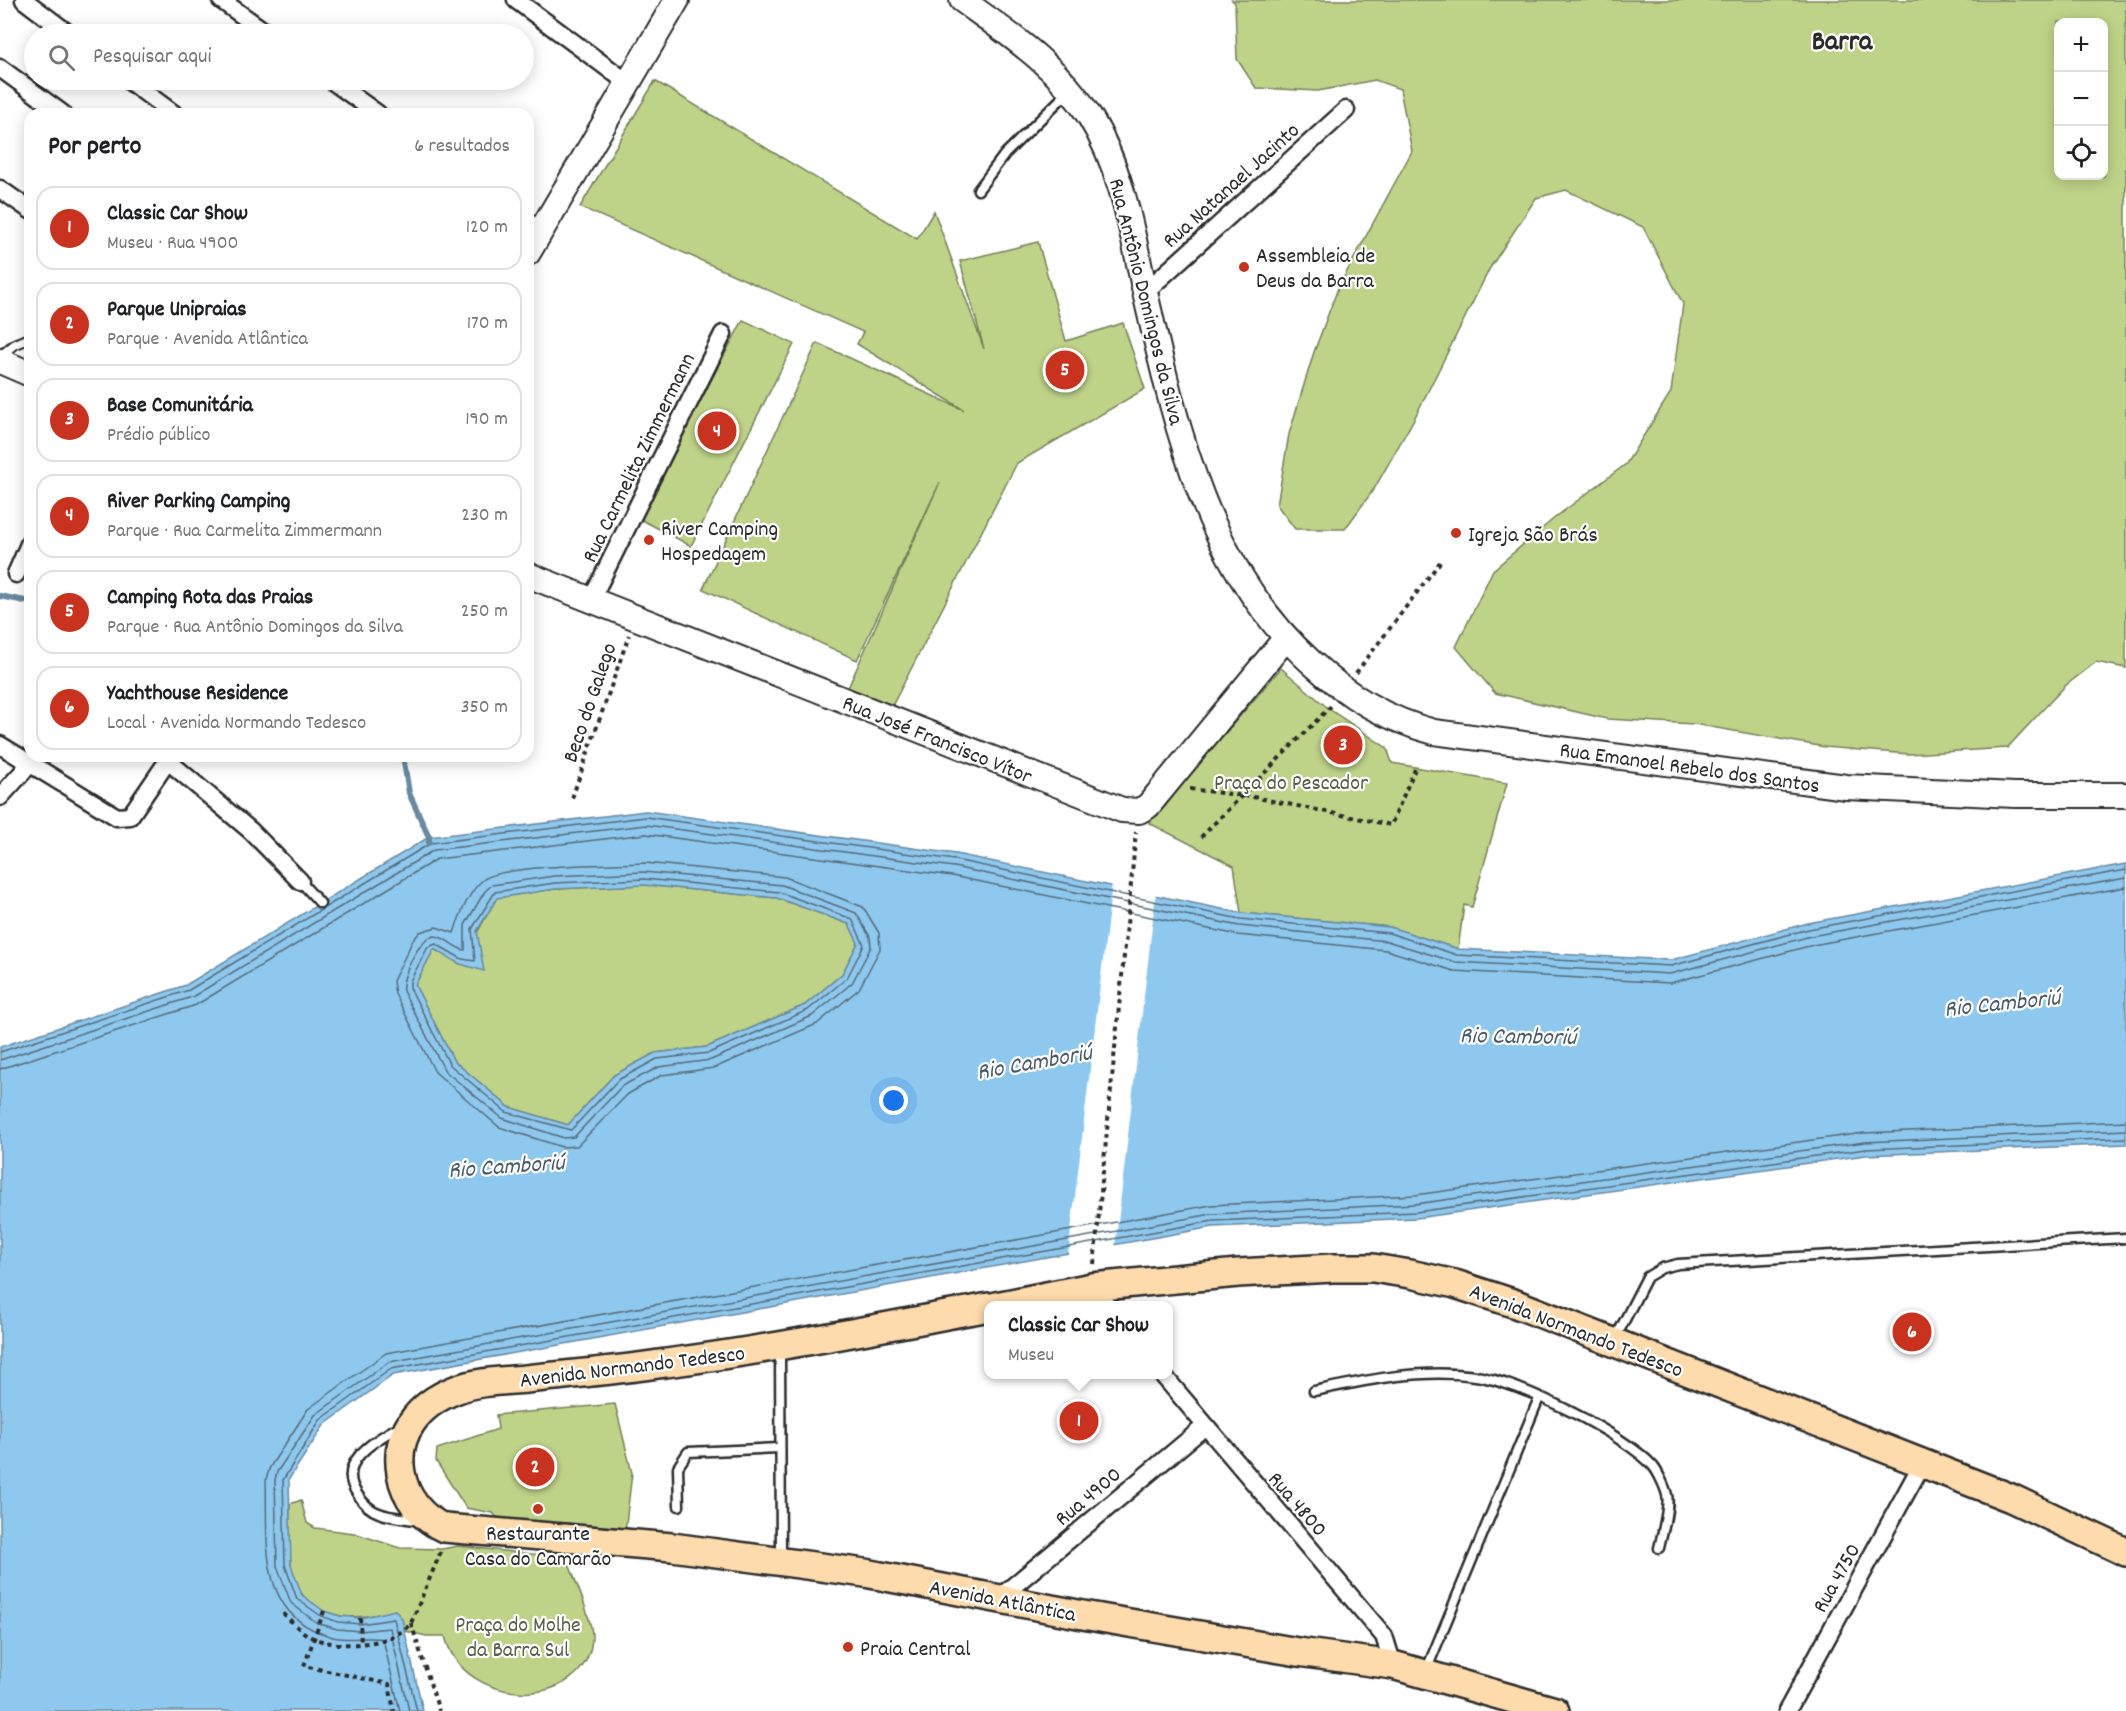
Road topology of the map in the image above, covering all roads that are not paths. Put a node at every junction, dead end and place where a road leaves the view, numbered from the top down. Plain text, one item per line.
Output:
1 (24, 0) edge
2 (221, 0) edge
3 (516, 0) edge
4 (677, 0) edge
5 (962, 0) edge
6 (56, 24) edge
7 (254, 24) edge
8 (0, 68) edge
9 (628, 83) junction
10 (24, 86) edge
11 (1070, 89) junction
12 (30, 90) edge
13 (142, 90) edge
14 (345, 90) edge
15 (55, 108) edge
16 (166, 108) edge
17 (370, 108) edge
18 (1346, 110) dead end
19 (0, 189) edge
20 (978, 190) dead end
21 (24, 206) edge
22 (534, 227) edge
23 (1145, 292) junction
24 (723, 334) dead end
25 (24, 340) edge
26 (0, 356) edge
27 (0, 361) edge
28 (24, 371) edge
29 (24, 556) edge
30 (16, 574) dead end
31 (534, 577) edge
32 (591, 600) junction
33 (1285, 639) junction
34 (0, 745) edge
35 (24, 760) edge
36 (27, 762) edge
37 (167, 762) edge
38 (174, 762) edge
39 (30, 764) junction
40 (2126, 795) edge
41 (0, 797) edge
42 (300, 881) joint
43 (320, 903) dead end
44 (2126, 1238) edge
45 (1097, 1287) edge
46 (1018, 1301) edge
47 (984, 1308) edge
48 (1613, 1342) junction
49 (780, 1347) junction
50 (1166, 1379) edge
51 (1314, 1391) dead end
52 (1539, 1398) junction
53 (413, 1418) junction
54 (1204, 1427) junction
55 (780, 1448) junction
56 (1922, 1464) junction
57 (679, 1506) dead end
58 (438, 1525) junction
59 (1659, 1548) dead end
60 (2126, 1552) edge
61 (781, 1561) junction
62 (999, 1598) junction
63 (1394, 1665) junction
64 (1425, 1674) junction
65 (1555, 1711) edge
66 (1787, 1711) edge

1 - 6 street
2 - 7 street
3 - 9 street
4 - 9 main road
5 - 11 main road, Rua Antônio Domingos da Silva
8 - 10 street
9 - 22 main road
11 - 20 lane
11 - 23 main road, Rua Antônio Domingos da Silva
12 - 15 street
13 - 16 street
14 - 17 street
18 - 23 street, Rua Natanael Jacinto
19 - 21 street
23 - 33 main road, Rua Antônio Domingos da Silva
24 - 32 street, Rua Carmelita Zimmermann
25 - 26 lane
27 - 28 main road
29 - 30 street
31 - 32 main road, Rua José Francisco Vítor
32 - 33 main road, Rua José Francisco Vítor
33 - 40 main road, Rua Emanoel Rebelo dos Santos
34 - 35 street
36 - 39 street
37 - 39 street
38 - 42 street
39 - 41 street
42 - 43 lane
44 - 48 lane
45 - 46 main road, Avenida Normando Tedesco
45 - 48 main road, Avenida Normando Tedesco
47 - 49 main road, Avenida Normando Tedesco
48 - 56 main road, Avenida Normando Tedesco
49 - 53 main road, Avenida Normando Tedesco
49 - 55 lane
50 - 54 street, Rua 4800
51 - 52 lane
52 - 59 lane
52 - 64 lane
53 - 58 main road, Avenida Normando Tedesco
53 - 58 lane
54 - 62 street, Rua 4900
54 - 63 street, Rua 4800
55 - 57 lane
55 - 61 lane
56 - 60 main road, Avenida Normando Tedesco
56 - 66 street, Rua 4750
58 - 61 main road, Avenida Atlântica
61 - 62 main road, Avenida Atlântica
62 - 63 main road, Avenida Atlântica
63 - 64 main road, Avenida Atlântica
64 - 65 main road, Avenida Atlântica

